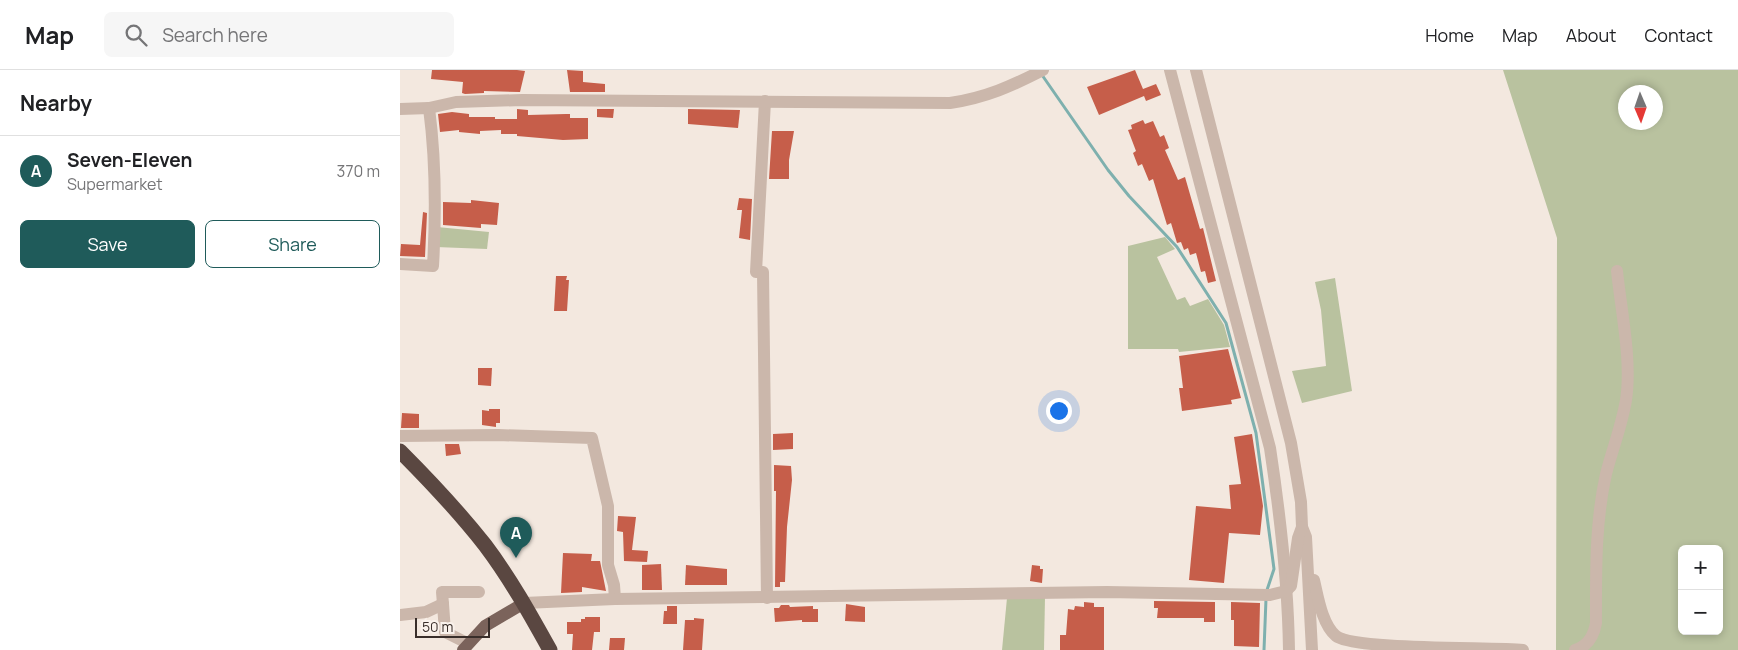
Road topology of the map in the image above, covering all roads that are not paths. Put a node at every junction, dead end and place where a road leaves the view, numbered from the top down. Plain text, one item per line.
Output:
1 (1170, 70) edge
2 (1196, 70) edge
3 (1041, 71) edge
4 (765, 101) junction
5 (429, 108) junction
6 (400, 109) edge
7 (400, 264) edge
8 (1617, 271) dead end
9 (400, 436) edge
10 (400, 451) edge
11 (1302, 527) junction
12 (1307, 568) junction
13 (1286, 591) junction
14 (479, 592) dead end
15 (766, 598) junction
16 (615, 599) junction
17 (524, 603) junction
18 (443, 604) junction
19 (400, 615) edge
20 (465, 647) edge
21 (550, 650) edge
22 (1289, 650) edge
23 (1312, 650) edge
24 (1523, 650) edge
25 (1575, 650) edge

1 - 13 street
2 - 11 street
3 - 4 street
4 - 5 street
4 - 15 street
5 - 6 street
5 - 7 street
8 - 25 street
9 - 16 street
10 - 17 highway
11 - 12 street
11 - 13 street
12 - 23 street
12 - 24 street
13 - 15 street
13 - 22 street
14 - 18 street
15 - 16 street
16 - 17 street
17 - 20 main road
17 - 21 highway
18 - 19 street
18 - 20 street

